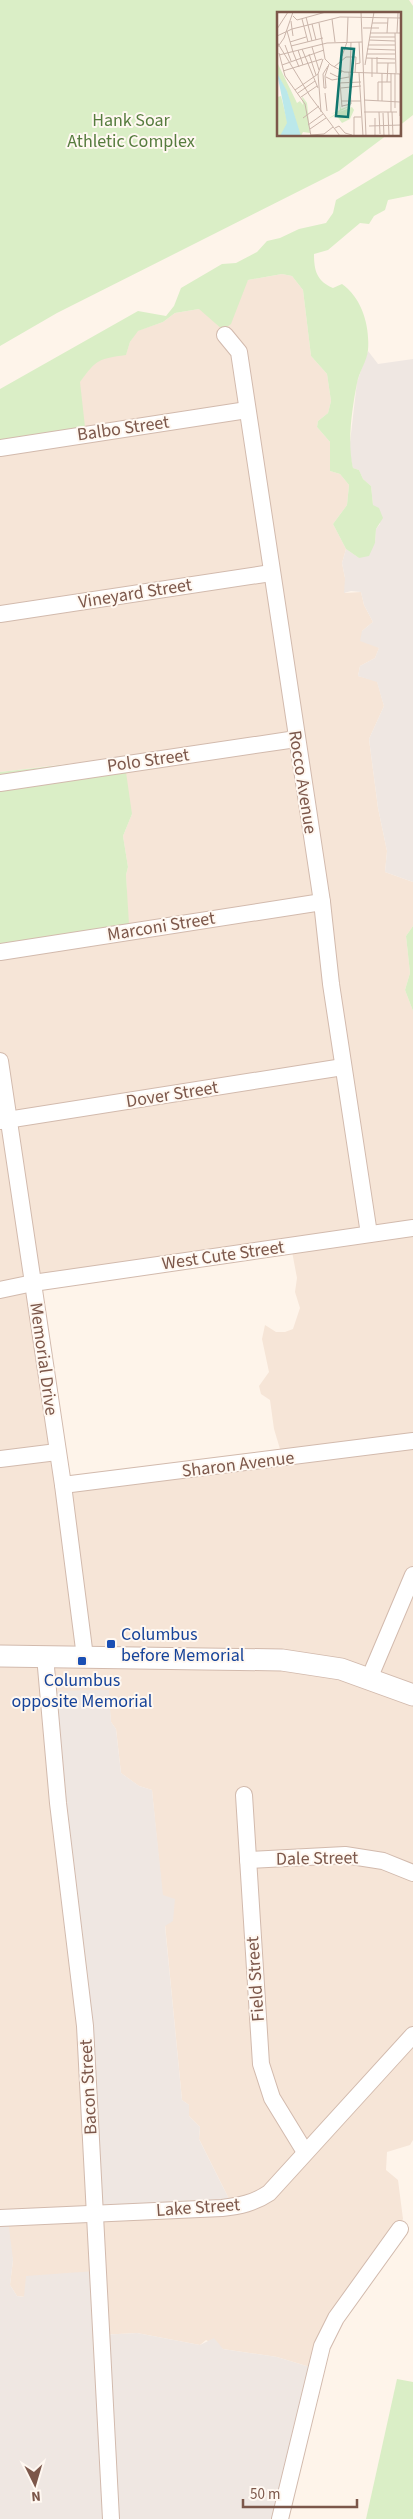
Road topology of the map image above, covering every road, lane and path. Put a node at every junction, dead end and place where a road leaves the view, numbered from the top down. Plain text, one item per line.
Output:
1 (225, 335) dead end
2 (247, 410) junction
3 (0, 448) edge
4 (270, 573) junction
5 (0, 614) edge
6 (296, 739) junction
7 (0, 783) edge
8 (322, 902) junction
9 (0, 952) edge
10 (0, 1061) edge
11 (343, 1067) junction
12 (4, 1121) edge
13 (413, 1228) edge
14 (369, 1234) junction
15 (33, 1283) junction
16 (0, 1290) edge
17 (413, 1441) edge
18 (57, 1452) junction
19 (0, 1459) edge
20 (63, 1485) junction
21 (413, 1575) edge
22 (0, 1656) edge
23 (44, 1656) junction
24 (85, 1657) junction
25 (369, 1679) junction
26 (413, 1695) edge
27 (244, 1795) dead end
28 (248, 1860) junction
29 (413, 1873) edge
30 (413, 2035) edge
31 (305, 2152) junction
32 (94, 2213) junction
33 (0, 2218) edge
34 (400, 2229) dead end
35 (111, 2519) edge
36 (280, 2519) edge

1 - 2 street, Rocco Avenue
2 - 3 street, Balbo Street
2 - 4 street, Rocco Avenue
4 - 5 street, Vineyard Street
4 - 6 street, Rocco Avenue
6 - 7 street, Polo Street
6 - 8 street, Rocco Avenue
8 - 9 street, Marconi Street
8 - 11 street, Rocco Avenue
10 - 12 street, Memorial Drive
11 - 12 street, Dover Street
11 - 14 street, Rocco Avenue
12 - 15 street, Memorial Drive
13 - 14 street, West Cute Street
14 - 15 street, West Cute Street
15 - 16 street, West Cute Street
15 - 18 street, Memorial Drive
17 - 20 street, Sharon Avenue
18 - 19 street
18 - 20 street, Memorial Drive
20 - 24 street, Memorial Drive
21 - 25 street
22 - 23 street
23 - 24 street
23 - 32 street, Bacon Street
24 - 25 street
25 - 26 street
27 - 28 street, Field Street
28 - 29 street, Dale Street
28 - 31 street, Field Street
30 - 31 street, Lake Street
31 - 32 street, Lake Street
32 - 33 street, Lake Street
32 - 35 street, Bacon Street
34 - 36 street

